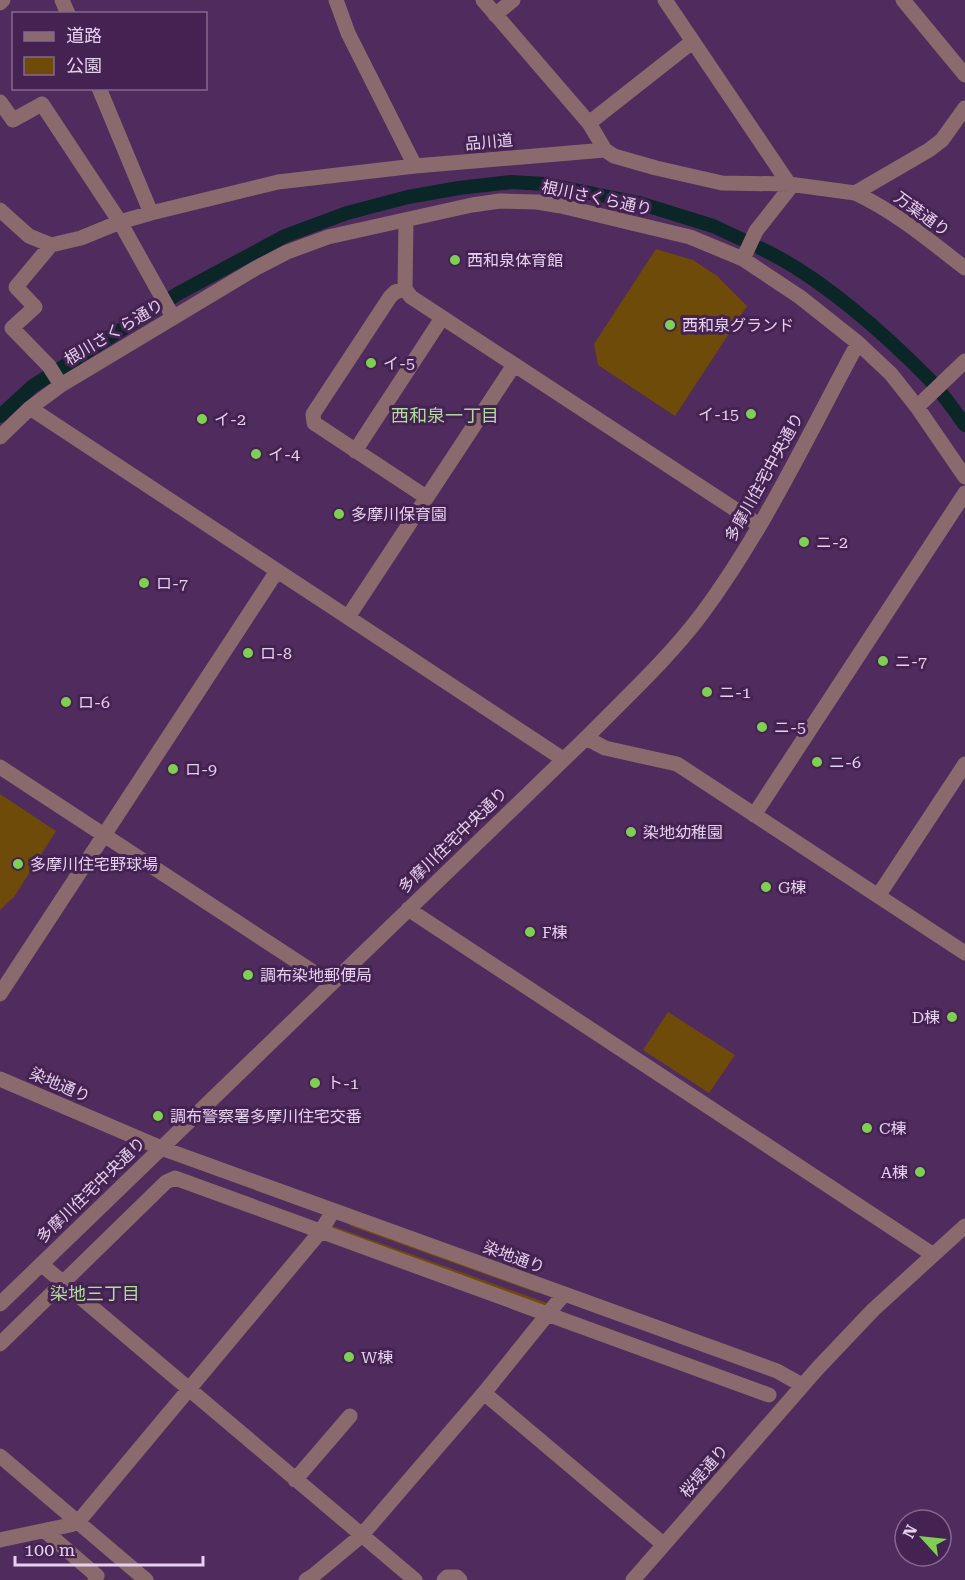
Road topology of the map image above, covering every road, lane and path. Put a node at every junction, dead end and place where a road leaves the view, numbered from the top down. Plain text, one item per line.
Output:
1 (3, 0) edge
2 (336, 0) edge
3 (483, 0) edge
4 (513, 0) edge
5 (665, 0) edge
6 (903, 0) edge
7 (0, 3) edge
8 (495, 15) junction
9 (692, 42) junction
10 (965, 75) edge
11 (100, 90) edge
12 (0, 102) edge
13 (965, 108) edge
14 (589, 123) junction
15 (605, 150) junction
16 (415, 166) junction
17 (789, 184) junction
18 (855, 193) junction
19 (0, 210) edge
20 (151, 213) junction
21 (406, 220) junction
22 (120, 222) junction
23 (51, 245) junction
24 (743, 259) junction
25 (965, 268) edge
26 (405, 289) junction
27 (171, 313) junction
28 (442, 318) junction
29 (858, 343) junction
30 (965, 361) edge
31 (514, 365) junction
32 (56, 376) junction
33 (917, 407) junction
34 (30, 408) junction
35 (0, 437) edge
36 (355, 451) junction
37 (965, 477) edge
38 (965, 493) edge
39 (426, 497) junction
40 (759, 525) junction
41 (277, 570) junction
42 (348, 617) junction
43 (586, 738) junction
44 (563, 759) junction
45 (965, 764) edge
46 (0, 767) edge
47 (754, 815) junction
48 (105, 836) junction
49 (878, 896) junction
50 (408, 909) junction
51 (965, 953) edge
52 (330, 983) junction
53 (0, 994) edge
54 (0, 1079) edge
55 (161, 1148) junction
56 (333, 1210) junction
57 (965, 1226) edge
58 (321, 1231) junction
59 (932, 1254) junction
60 (41, 1264) junction
61 (63, 1284) junction
62 (564, 1294) junction
63 (0, 1304) edge
64 (548, 1315) junction
65 (0, 1344) edge
66 (802, 1385) junction
67 (189, 1390) junction
68 (484, 1394) junction
69 (769, 1395) dead end
70 (350, 1416) dead end
71 (0, 1456) edge
72 (295, 1480) junction
73 (78, 1522) junction
74 (45, 1531) junction
75 (361, 1536) junction
76 (0, 1540) edge
77 (663, 1544) junction
78 (98, 1579) edge
79 (146, 1580) edge
80 (306, 1580) edge
81 (415, 1580) edge
82 (444, 1580) edge
83 (460, 1580) edge
84 (633, 1580) edge

1 - 7 street
2 - 16 street
3 - 8 street
4 - 8 street
5 - 9 street
6 - 10 street
8 - 14 street
9 - 14 street
9 - 17 street
11 - 20 street
12 - 22 street
13 - 18 street
14 - 15 street
15 - 16 street, 品川道
15 - 17 street, 品川道
16 - 20 street, 品川道
17 - 18 street, 品川道
17 - 24 street
18 - 25 street, 万葉通り
19 - 23 street
20 - 22 street, 品川道
21 - 24 street, 根川さくら通り
21 - 26 street
21 - 27 street, 根川さくら通り
22 - 23 street, 品川道
22 - 27 street
23 - 32 street
24 - 29 street, 根川さくら通り
26 - 28 street
26 - 36 street
27 - 32 street, 根川さくら通り
28 - 31 street
28 - 36 street
29 - 33 street, 根川さくら通り
29 - 40 street, 多摩川住宅中央通り
30 - 33 street
31 - 39 street
31 - 40 street
32 - 34 street, 根川さくら通り
33 - 37 street, 根川さくら通り
34 - 35 street, 根川さくら通り
34 - 41 street
36 - 39 street
38 - 47 street
39 - 42 street
40 - 43 street, 多摩川住宅中央通り
41 - 42 street
41 - 48 street
42 - 44 street
43 - 44 street, 多摩川住宅中央通り
43 - 47 street
44 - 50 street, 多摩川住宅中央通り
45 - 49 street
46 - 48 street
47 - 49 street
48 - 52 street
48 - 53 street
49 - 51 street
50 - 52 street, 多摩川住宅中央通り
50 - 59 street
52 - 55 street, 多摩川住宅中央通り
54 - 55 street, 染地通り
55 - 56 street, 染地通り
55 - 60 street, 多摩川住宅中央通り
56 - 58 street
56 - 62 street, 染地通り
57 - 59 street
58 - 61 street
58 - 64 street
58 - 67 street
59 - 66 street
60 - 61 street
60 - 63 street, 多摩川住宅中央通り
61 - 65 street
61 - 67 street
62 - 64 street
62 - 66 street, 染地通り
64 - 68 street
64 - 69 street
66 - 77 street, 桜堤通り
67 - 72 street
67 - 73 street
68 - 75 street
68 - 77 street
70 - 72 street
71 - 73 street
72 - 75 street
73 - 74 street
73 - 79 street
74 - 76 street
74 - 78 street
75 - 80 street
75 - 81 street
77 - 84 street, 桜堤通り
82 - 83 street

